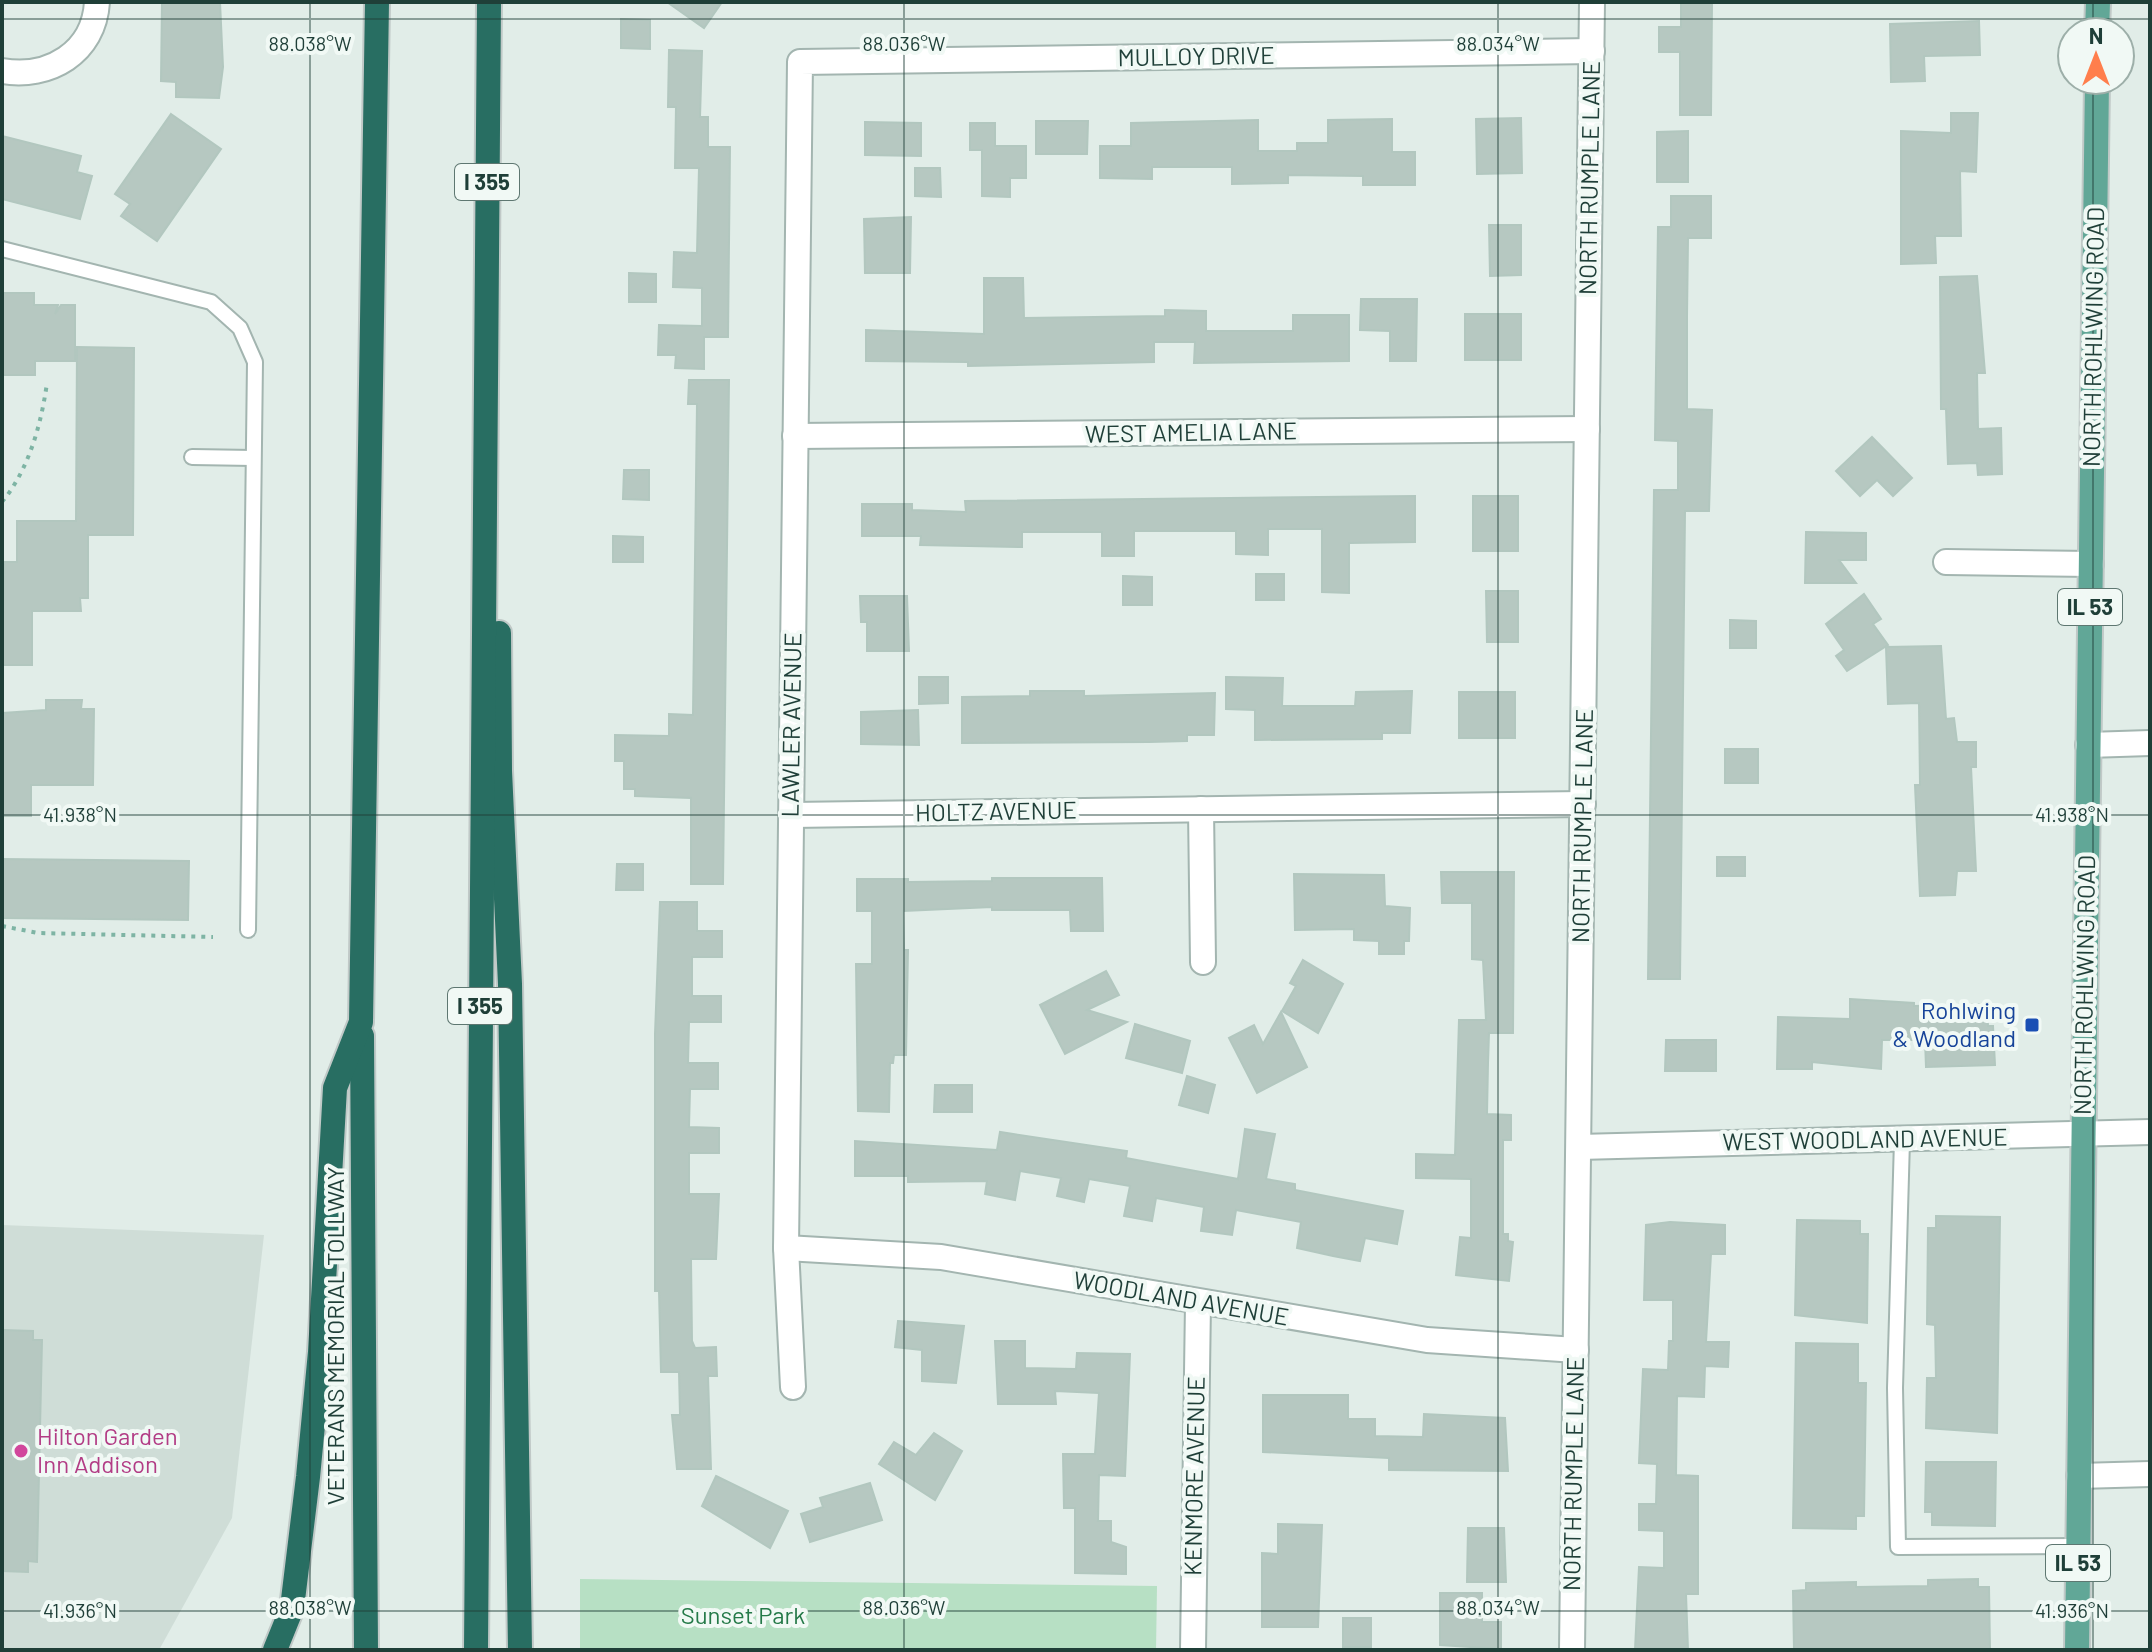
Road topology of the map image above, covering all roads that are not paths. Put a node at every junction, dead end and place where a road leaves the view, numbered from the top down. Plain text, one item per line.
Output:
1 (97, 2) edge
2 (377, 2) edge
3 (489, 2) edge
4 (1592, 2) edge
5 (1592, 51) junction
6 (800, 62) joint
7 (2, 71) edge
8 (2097, 96) edge
9 (2, 249) edge
10 (485, 361) junction
11 (1587, 429) junction
12 (795, 436) junction
13 (192, 457) dead end
14 (253, 458) junction
15 (1946, 562) dead end
16 (2091, 564) junction
17 (2150, 743) edge
18 (2088, 745) junction
19 (1583, 804) junction
20 (1201, 809) junction
21 (792, 815) junction
22 (248, 930) dead end
23 (1203, 962) dead end
24 (361, 1022) junction
25 (2150, 1132) edge
26 (2083, 1134) junction
27 (1902, 1140) junction
28 (1579, 1147) junction
29 (786, 1248) junction
30 (1198, 1303) junction
31 (1576, 1350) junction
32 (793, 1387) dead end
33 (2150, 1474) edge
34 (2079, 1476) junction
35 (2078, 1546) junction
36 (275, 1650) edge
37 (366, 1650) edge
38 (476, 1650) edge
39 (520, 1650) edge
40 (1193, 1650) edge
41 (1572, 1650) edge
42 (2077, 1650) edge

1 - 7 street
2 - 24 highway, VETERANS MEMORIAL TOLLWAY
3 - 10 highway, I 355
4 - 5 street, NORTH RUMPLE LANE
5 - 6 street, MULLOY DRIVE
5 - 11 street, NORTH RUMPLE LANE
6 - 12 street, LAWLER AVENUE
8 - 16 main road, NORTH ROHLWING ROAD / IL 53
9 - 14 lane
10 - 38 highway, I 355
10 - 39 highway
11 - 12 street, WEST AMELIA LANE
11 - 19 street, NORTH RUMPLE LANE
12 - 21 street, LAWLER AVENUE
13 - 14 lane
14 - 22 lane
15 - 16 street
16 - 18 main road, NORTH ROHLWING ROAD / IL 53
17 - 18 street
18 - 26 main road, NORTH ROHLWING ROAD / IL 53
19 - 20 street, HOLTZ AVENUE
19 - 28 street, NORTH RUMPLE LANE
20 - 21 street, HOLTZ AVENUE
20 - 23 street
21 - 29 street, LAWLER AVENUE
24 - 36 highway
24 - 37 highway, VETERANS MEMORIAL TOLLWAY
25 - 26 street, WEST WOODLAND AVENUE
26 - 27 street, WEST WOODLAND AVENUE
26 - 34 main road, NORTH ROHLWING ROAD / IL 53
27 - 28 street, WEST WOODLAND AVENUE
27 - 35 lane
28 - 31 street, NORTH RUMPLE LANE
29 - 30 street, WOODLAND AVENUE
29 - 32 street, LAWLER AVENUE
30 - 31 street, WOODLAND AVENUE
30 - 40 street, KENMORE AVENUE
31 - 41 street, NORTH RUMPLE LANE
33 - 34 street
34 - 35 main road, NORTH ROHLWING ROAD / IL 53
35 - 42 main road, NORTH ROHLWING ROAD / IL 53

